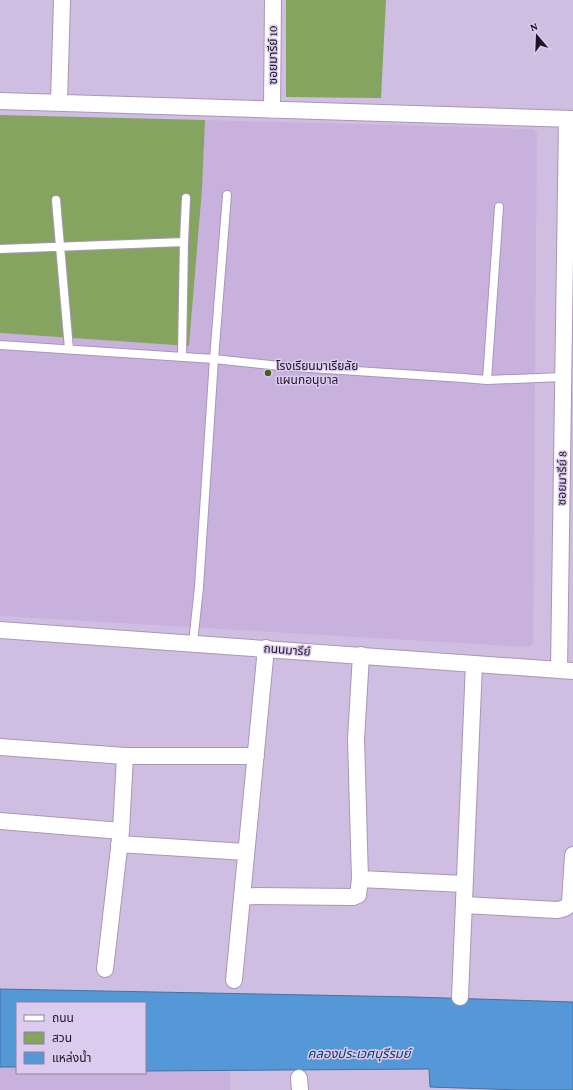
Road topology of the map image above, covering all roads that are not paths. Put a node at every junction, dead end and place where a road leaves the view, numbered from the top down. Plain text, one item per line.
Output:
1 (62, 0) edge
2 (273, 0) edge
3 (0, 100) edge
4 (59, 102) junction
5 (272, 110) junction
6 (570, 119) edge
7 (228, 195) dead end
8 (186, 198) dead end
9 (56, 200) dead end
10 (499, 207) dead end
11 (184, 242) junction
12 (59, 247) junction
13 (0, 249) edge
14 (0, 345) edge
15 (69, 349) junction
16 (182, 356) junction
17 (214, 359) junction
18 (563, 377) junction
19 (487, 380) junction
20 (568, 444) edge
21 (0, 630) edge
22 (193, 643) junction
23 (266, 648) junction
24 (361, 655) junction
25 (474, 664) junction
26 (566, 670) edge
27 (0, 747) edge
28 (125, 756) junction
29 (256, 756) junction
30 (0, 821) edge
31 (120, 837) junction
32 (246, 852) junction
33 (573, 855) edge
34 (360, 879) junction
35 (464, 884) junction
36 (242, 896) junction
37 (464, 905) junction
38 (105, 969) dead end
39 (234, 980) dead end
40 (460, 997) dead end

1 - 4 street
2 - 5 street, ซอยมารีย์ 10
3 - 4 street
4 - 5 street
5 - 6 street
6 - 18 street, ซอยมารีย์ 8
7 - 17 lane
8 - 11 lane
9 - 12 lane
10 - 19 lane
11 - 12 lane
11 - 16 lane
12 - 13 lane
12 - 15 lane
14 - 15 lane
15 - 16 lane
16 - 17 lane
17 - 19 lane
17 - 22 lane
18 - 19 lane
18 - 20 street, ซอยมารีย์ 8
20 - 26 street, ซอยมารีย์ 8
21 - 22 street, ถนนมารีย์
22 - 23 street, ถนนมารีย์
23 - 24 street, ถนนมารีย์
23 - 29 street
24 - 25 street, ถนนมารีย์
24 - 34 street
25 - 26 street, ถนนมารีย์
25 - 35 street
27 - 28 street
28 - 29 street
28 - 31 street
29 - 32 street
30 - 31 street
31 - 32 street
31 - 38 street
32 - 36 street
33 - 37 street
34 - 35 street
34 - 36 street
35 - 37 street
36 - 39 street
37 - 40 street

